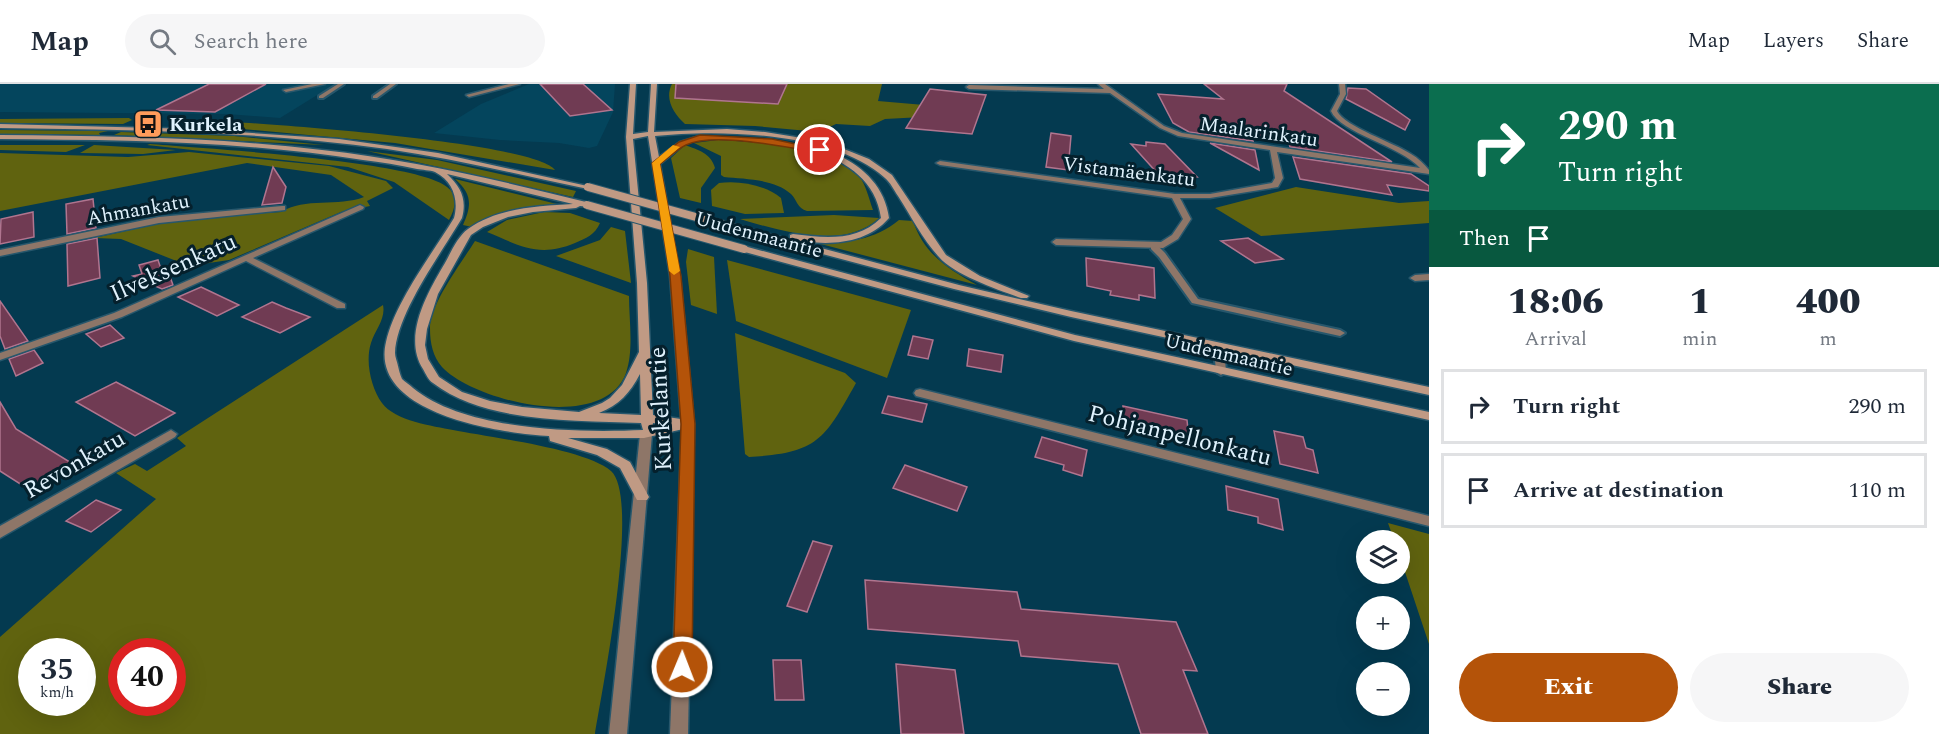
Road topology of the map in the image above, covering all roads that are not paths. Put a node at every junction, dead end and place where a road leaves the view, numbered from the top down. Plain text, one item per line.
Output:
1 (322, 84) edge
2 (341, 84) edge
3 (393, 84) edge
4 (517, 84) edge
5 (633, 84) edge
6 (654, 84) edge
7 (1101, 84) edge
8 (1342, 84) edge
9 (969, 87) dead end
10 (286, 90) dead end
11 (1112, 92) junction
12 (470, 95) dead end
13 (321, 97) dead end
14 (375, 97) dead end
15 (0, 126) edge
16 (652, 136) junction
17 (0, 137) edge
18 (629, 137) junction
19 (700, 138) junction
20 (1273, 149) junction
21 (656, 163) junction
22 (940, 163) dead end
23 (436, 169) junction
24 (1428, 172) edge
25 (1175, 196) junction
26 (587, 205) junction
27 (360, 207) dead end
28 (282, 208) dead end
29 (739, 229) junction
30 (1056, 242) dead end
31 (1154, 247) junction
32 (0, 253) edge
33 (246, 258) junction
34 (1429, 277) edge
35 (1415, 278) dead end
36 (341, 306) dead end
37 (1071, 314) junction
38 (1340, 333) dead end
39 (1219, 347) junction
40 (643, 351) junction
41 (0, 357) edge
42 (1221, 372) junction
43 (1429, 391) edge
44 (920, 393) dead end
45 (1429, 416) edge
46 (575, 418) junction
47 (688, 424) junction
48 (647, 426) junction
49 (524, 430) junction
50 (171, 434) dead end
51 (642, 497) junction
52 (1429, 520) edge
53 (0, 533) edge
54 (618, 734) edge
55 (679, 734) edge

1 - 10 street
2 - 13 lane
3 - 14 lane
4 - 12 street
5 - 18 main road, Kurkelantie
6 - 16 main road, Kurkelantie
7 - 11 street, Maalarinkatu
8 - 24 street
9 - 11 street
11 - 20 street, Maalarinkatu
15 - 29 main road, Uudenmaantie, bridge
16 - 18 main road
16 - 19 main road
16 - 21 main road, Kurkelantie
16 - 37 main road
17 - 23 main road, Uudenmaantie
18 - 40 main road, Kurkelantie
19 - 21 main road
19 - 29 main road
20 - 24 street, Maalarinkatu
20 - 25 street, Vistamäenkatu
21 - 47 main road, Kurkelantie
22 - 25 street, Vistamäenkatu
23 - 26 main road, Uudenmaantie
23 - 49 main road
25 - 31 street
26 - 42 main road, Uudenmaantie, bridge
26 - 46 main road
27 - 33 street, Ilveksenkatu
28 - 32 street, Ahmankatu
29 - 37 main road, Uudenmaantie
30 - 31 street
31 - 38 lane
33 - 36 street
33 - 41 street, Ilveksenkatu
34 - 35 street
37 - 39 main road, Uudenmaantie
39 - 42 lane
39 - 43 main road, Uudenmaantie
40 - 46 main road
40 - 48 main road, Kurkelantie
42 - 45 main road, Uudenmaantie
44 - 52 street, Pohjanpellonkatu
46 - 48 main road
47 - 48 main road
47 - 55 street, Kurkelantie
48 - 49 main road
48 - 51 street, Kurkelantie
49 - 51 main road
50 - 53 street, Revonkatu
51 - 54 street, Kurkelantie

